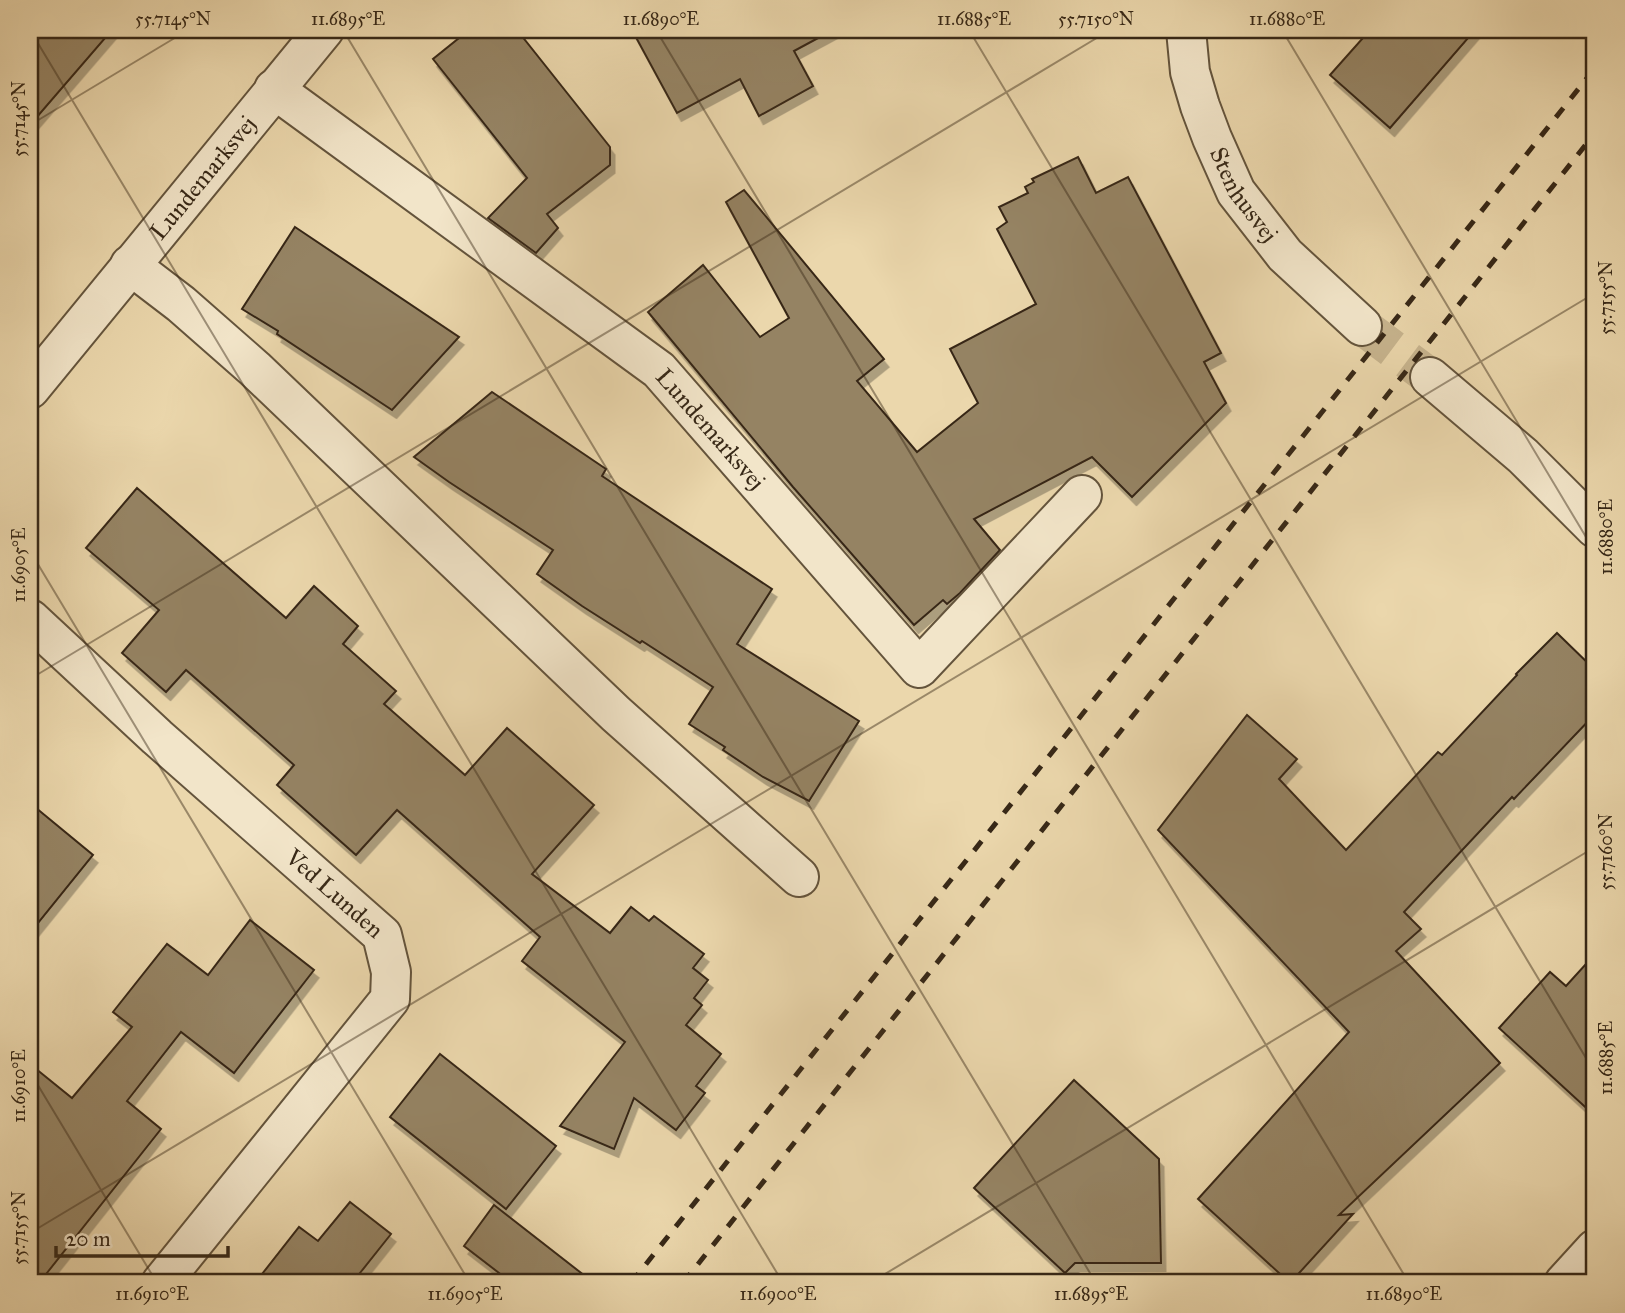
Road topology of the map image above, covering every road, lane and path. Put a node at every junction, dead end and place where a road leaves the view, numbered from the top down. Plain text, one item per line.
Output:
1 (324, 30) edge
2 (1186, 30) edge
3 (274, 89) junction
4 (130, 265) junction
5 (1362, 326) tunnel mouth
6 (1430, 377) tunnel mouth
7 (30, 388) edge
8 (1082, 495) dead end
9 (1595, 528) edge
10 (30, 619) edge
11 (799, 877) dead end
12 (1595, 1249) edge
13 (162, 1283) edge
14 (1564, 1283) edge

1 - 3 street, Lundemarksvej
2 - 5 street, Stenhusvej
3 - 4 street, Lundemarksvej
3 - 8 street, Lundemarksvej
4 - 7 street, Lundemarksvej
4 - 11 street
6 - 9 street
10 - 13 street, Ved Lunden
12 - 14 street

